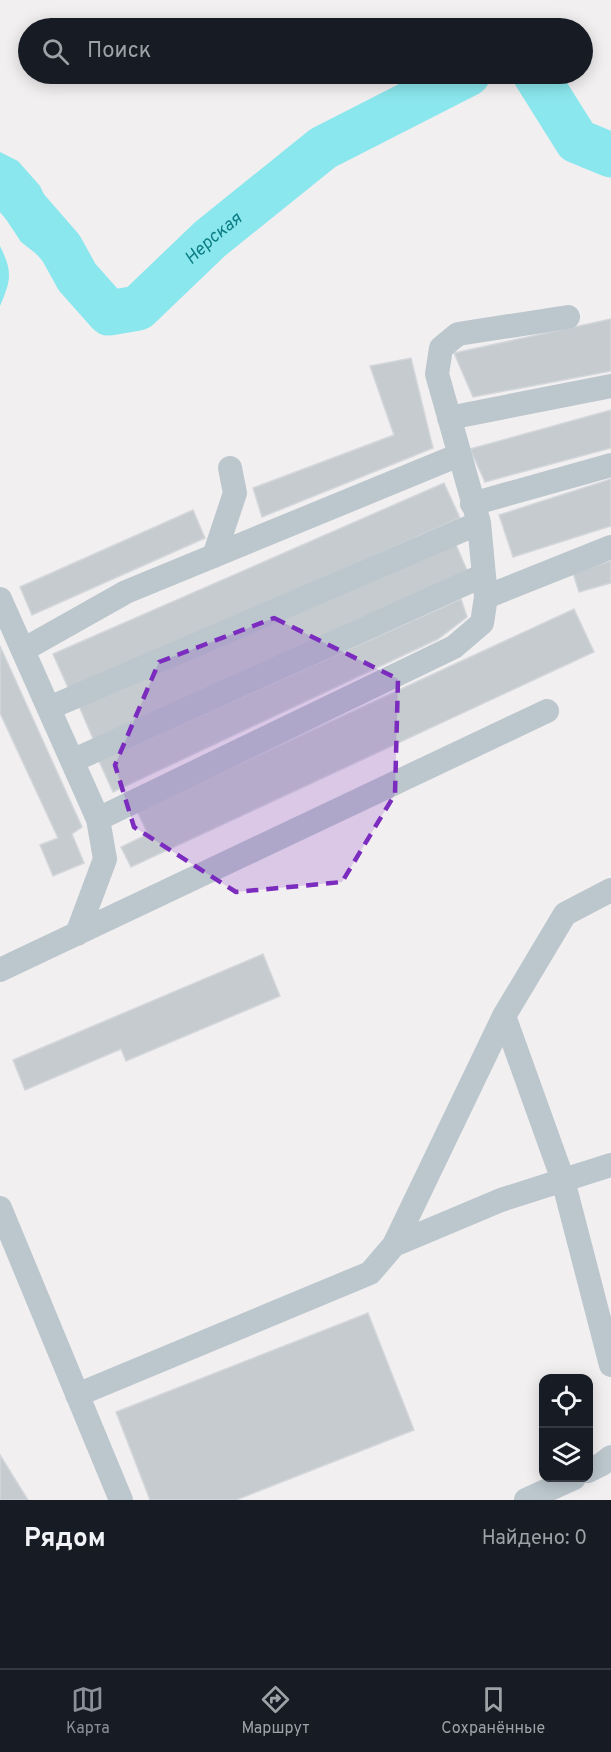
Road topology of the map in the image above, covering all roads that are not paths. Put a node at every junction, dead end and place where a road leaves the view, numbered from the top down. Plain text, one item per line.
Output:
1 (567, 317) dead end
2 (611, 386) edge
3 (449, 418) junction
4 (459, 455) junction
5 (611, 465) edge
6 (230, 468) dead end
7 (476, 513) junction
8 (611, 547) edge
9 (214, 556) junction
10 (485, 586) junction
11 (0, 600) edge
12 (23, 650) junction
13 (49, 708) junction
14 (547, 711) dead end
15 (72, 761) junction
16 (98, 819) junction
17 (611, 890) edge
18 (77, 934) junction
19 (0, 970) edge
20 (504, 1016) junction
21 (611, 1165) edge
22 (563, 1180) junction
23 (0, 1208) edge
24 (394, 1245) junction
25 (611, 1365) edge
26 (77, 1395) junction
27 (611, 1456) edge
28 (593, 1468) edge
29 (565, 1482) edge
30 (121, 1500) edge
31 (526, 1500) edge

1 - 3 lane
2 - 3 lane
3 - 4 lane
4 - 7 lane
4 - 9 lane
5 - 7 lane
6 - 9 lane
7 - 10 lane
7 - 13 lane
8 - 10 lane
9 - 12 lane
10 - 15 lane
10 - 16 lane
11 - 12 lane
12 - 13 lane
13 - 15 lane
14 - 18 lane
15 - 16 lane
16 - 18 lane
17 - 20 lane
18 - 19 lane
20 - 22 lane
20 - 24 lane
21 - 22 lane
22 - 24 lane
22 - 25 lane
23 - 26 lane
24 - 26 lane
26 - 30 lane
27 - 28 lane
29 - 31 lane

